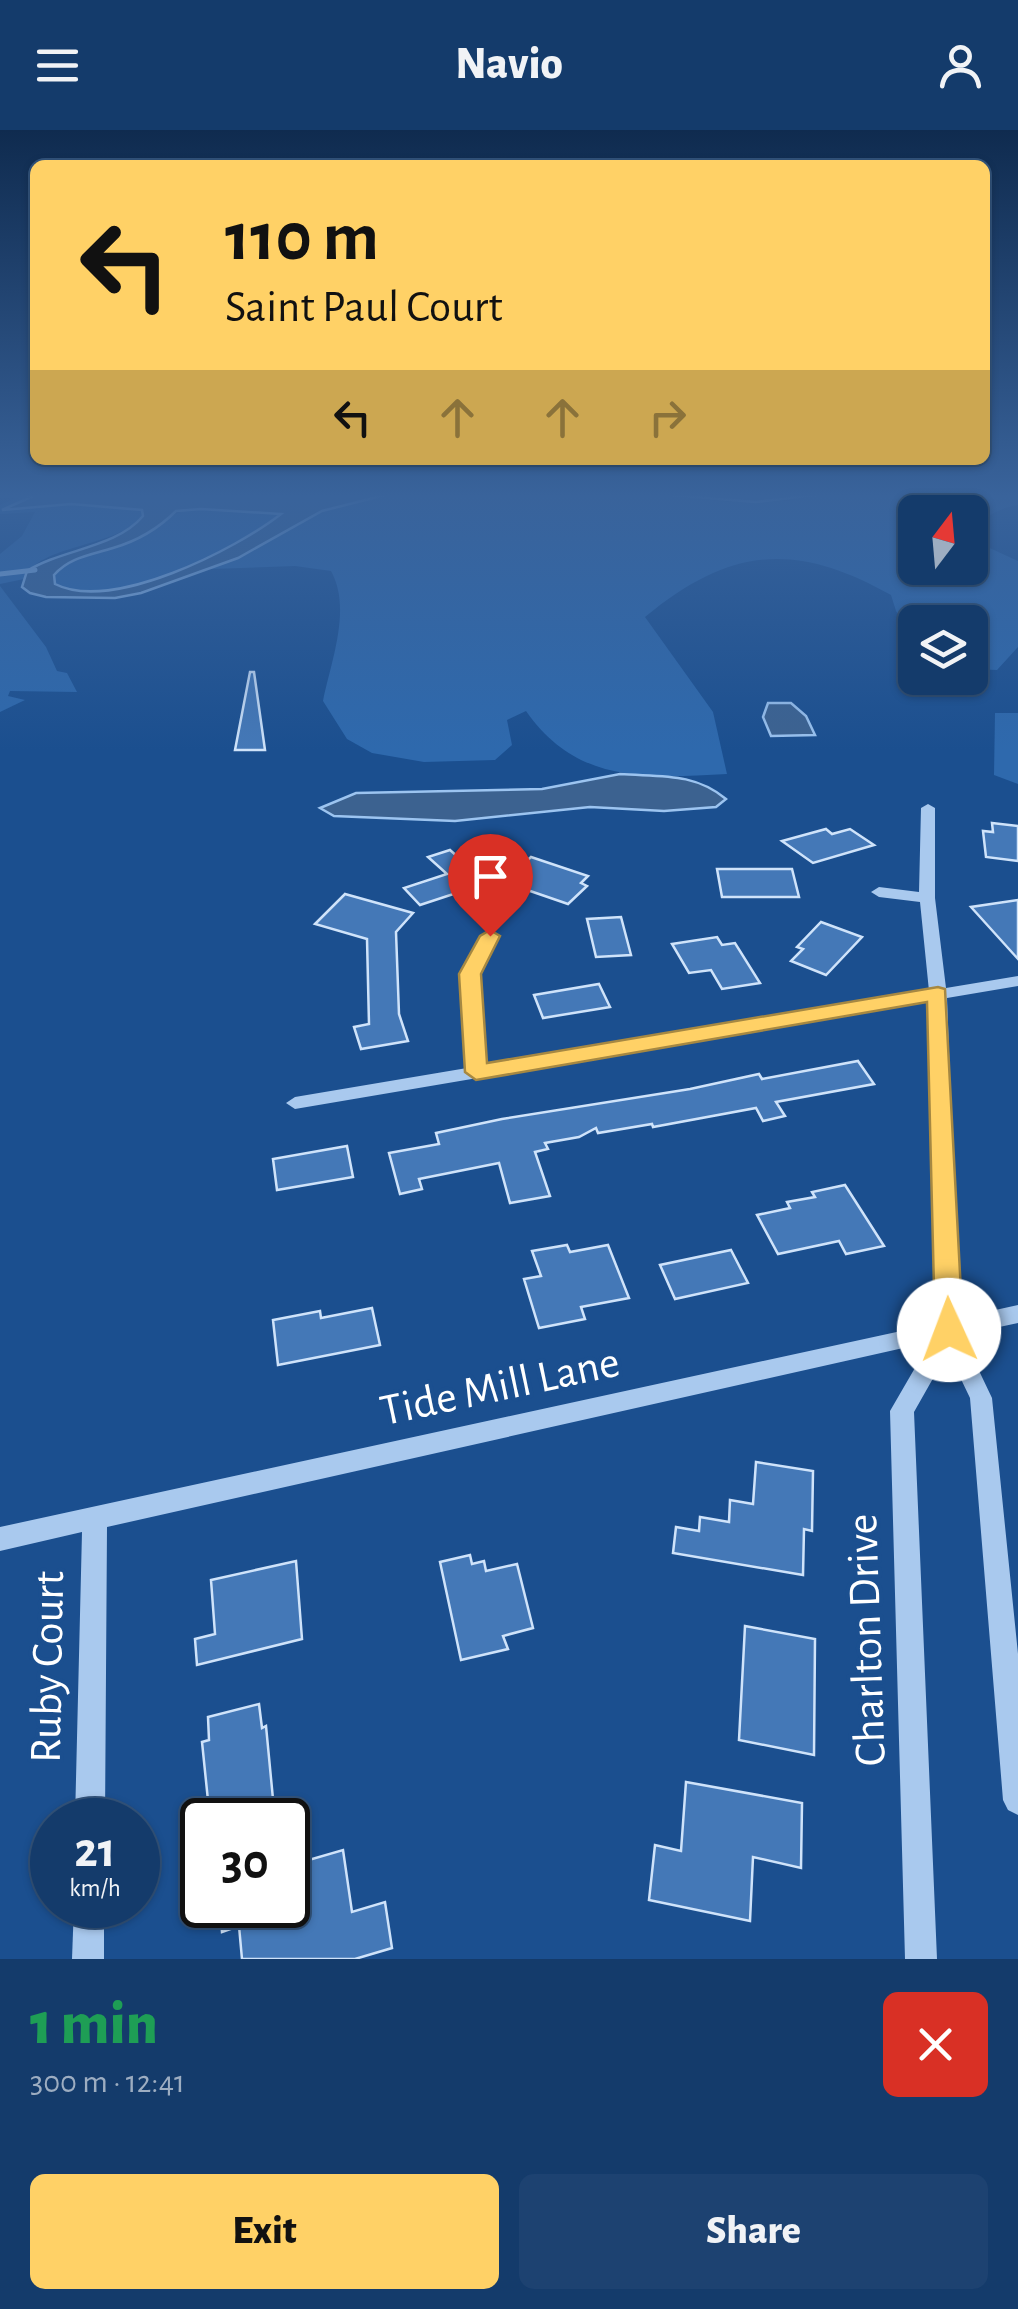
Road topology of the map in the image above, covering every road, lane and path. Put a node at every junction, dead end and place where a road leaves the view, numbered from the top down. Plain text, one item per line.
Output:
1 (928, 808) dead end
2 (880, 892) dead end
3 (926, 898) junction
4 (490, 936) dead end
5 (1018, 982) edge
6 (938, 994) junction
7 (476, 1072) junction
8 (295, 1103) dead end
9 (1018, 1314) edge
10 (949, 1330) junction
11 (95, 1516) junction
12 (0, 1539) edge
13 (90, 1798) edge
14 (1018, 1800) edge
15 (89, 1928) edge
16 (88, 1959) edge
17 (920, 1959) edge

1 - 3 street
2 - 3 street
3 - 6 street
4 - 7 street
5 - 6 street
6 - 7 street
6 - 10 street
7 - 8 street
9 - 10 street, Tide Mill Lane
10 - 11 street, Tide Mill Lane
10 - 14 street
10 - 17 street, Charlton Drive
11 - 12 street, Tide Mill Lane
11 - 13 street, Ruby Court
15 - 16 street

